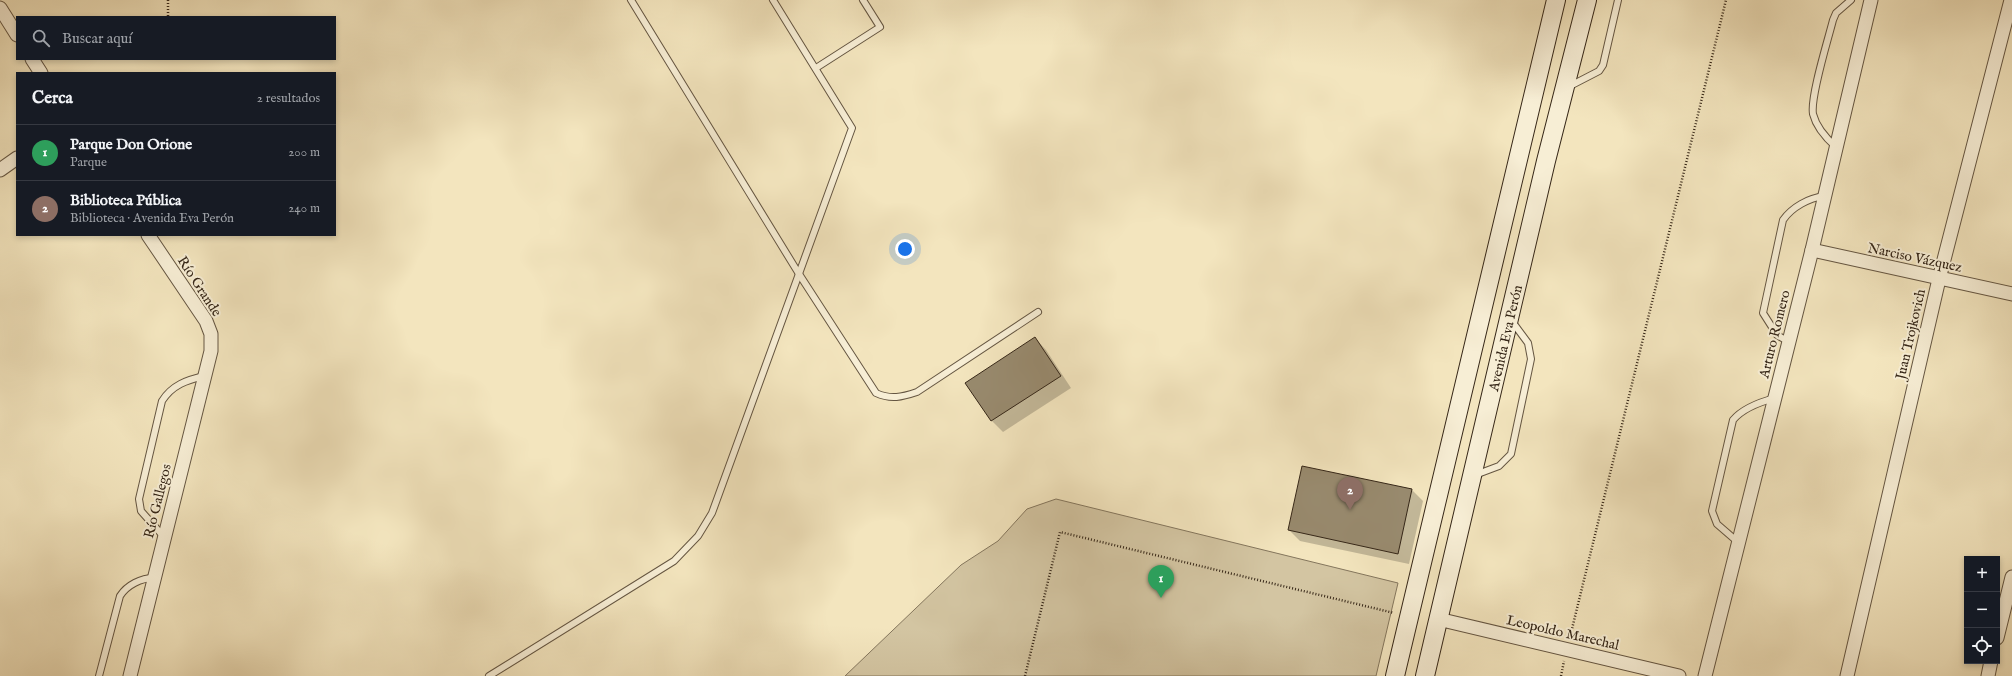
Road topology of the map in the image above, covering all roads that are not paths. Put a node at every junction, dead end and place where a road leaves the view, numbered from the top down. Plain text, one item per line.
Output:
1 (632, 0) edge
2 (773, 0) edge
3 (863, 0) edge
4 (1556, 0) edge
5 (1587, 0) edge
6 (1618, 0) edge
7 (1851, 0) edge
8 (1871, 0) edge
9 (2011, 0) edge
10 (0, 8) edge
11 (16, 33) edge
12 (33, 60) edge
13 (816, 68) junction
14 (40, 72) edge
15 (1565, 88) junction
16 (1836, 147) junction
17 (1519, 157) junction
18 (16, 159) edge
19 (1546, 162) junction
20 (0, 170) edge
21 (1824, 196) junction
22 (149, 236) edge
23 (1812, 250) junction
24 (799, 274) junction
25 (1939, 279) junction
26 (2012, 294) edge
27 (1038, 312) dead end
28 (1509, 317) junction
29 (211, 334) joint
30 (1789, 342) junction
31 (204, 376) junction
32 (1775, 398) junction
33 (1444, 468) junction
34 (1472, 475) junction
35 (164, 537) junction
36 (1739, 543) junction
37 (154, 578) junction
38 (2012, 578) edge
39 (1438, 619) junction
40 (2000, 628) edge
41 (1991, 664) edge
42 (99, 676) edge
43 (130, 676) edge
44 (489, 676) edge
45 (1395, 676) edge
46 (1425, 676) edge
47 (1680, 676) edge
48 (1705, 676) edge
49 (1847, 676) edge
50 (1988, 676) edge

1 - 24 lane
2 - 13 lane
3 - 13 lane
4 - 17 main road, Avenida Eva Perón
5 - 15 main road, Avenida Eva Perón
6 - 15 lane
7 - 16 lane
8 - 16 street, Arturo Romero
9 - 25 street, Juan Trojkovich
10 - 11 street
12 - 14 street
13 - 24 lane
15 - 19 main road, Avenida Eva Perón
16 - 21 street, Arturo Romero
17 - 19 main road
17 - 33 main road, Avenida Eva Perón
18 - 20 street
19 - 28 main road, Avenida Eva Perón
21 - 23 street, Arturo Romero
21 - 30 lane
22 - 29 street, Río Grande
23 - 25 street, Narciso Vázquez
23 - 30 street, Arturo Romero
24 - 27 lane
24 - 44 lane
25 - 26 street, Narciso Vázquez
25 - 49 street, Juan Trojkovich
28 - 34 main road, Avenida Eva Perón
28 - 34 lane
29 - 31 street, Río Gallegos
30 - 32 street, Arturo Romero
31 - 35 street, Río Gallegos
31 - 35 lane
32 - 36 street, Arturo Romero
32 - 36 lane
33 - 34 main road
33 - 45 main road, Avenida Eva Perón
34 - 39 main road, Avenida Eva Perón
35 - 37 street, Río Gallegos
36 - 48 street, Arturo Romero
37 - 42 lane
37 - 43 street, Río Gallegos
38 - 40 street
39 - 46 main road, Avenida Eva Perón
39 - 47 street, Leopoldo Marechal
41 - 50 street

